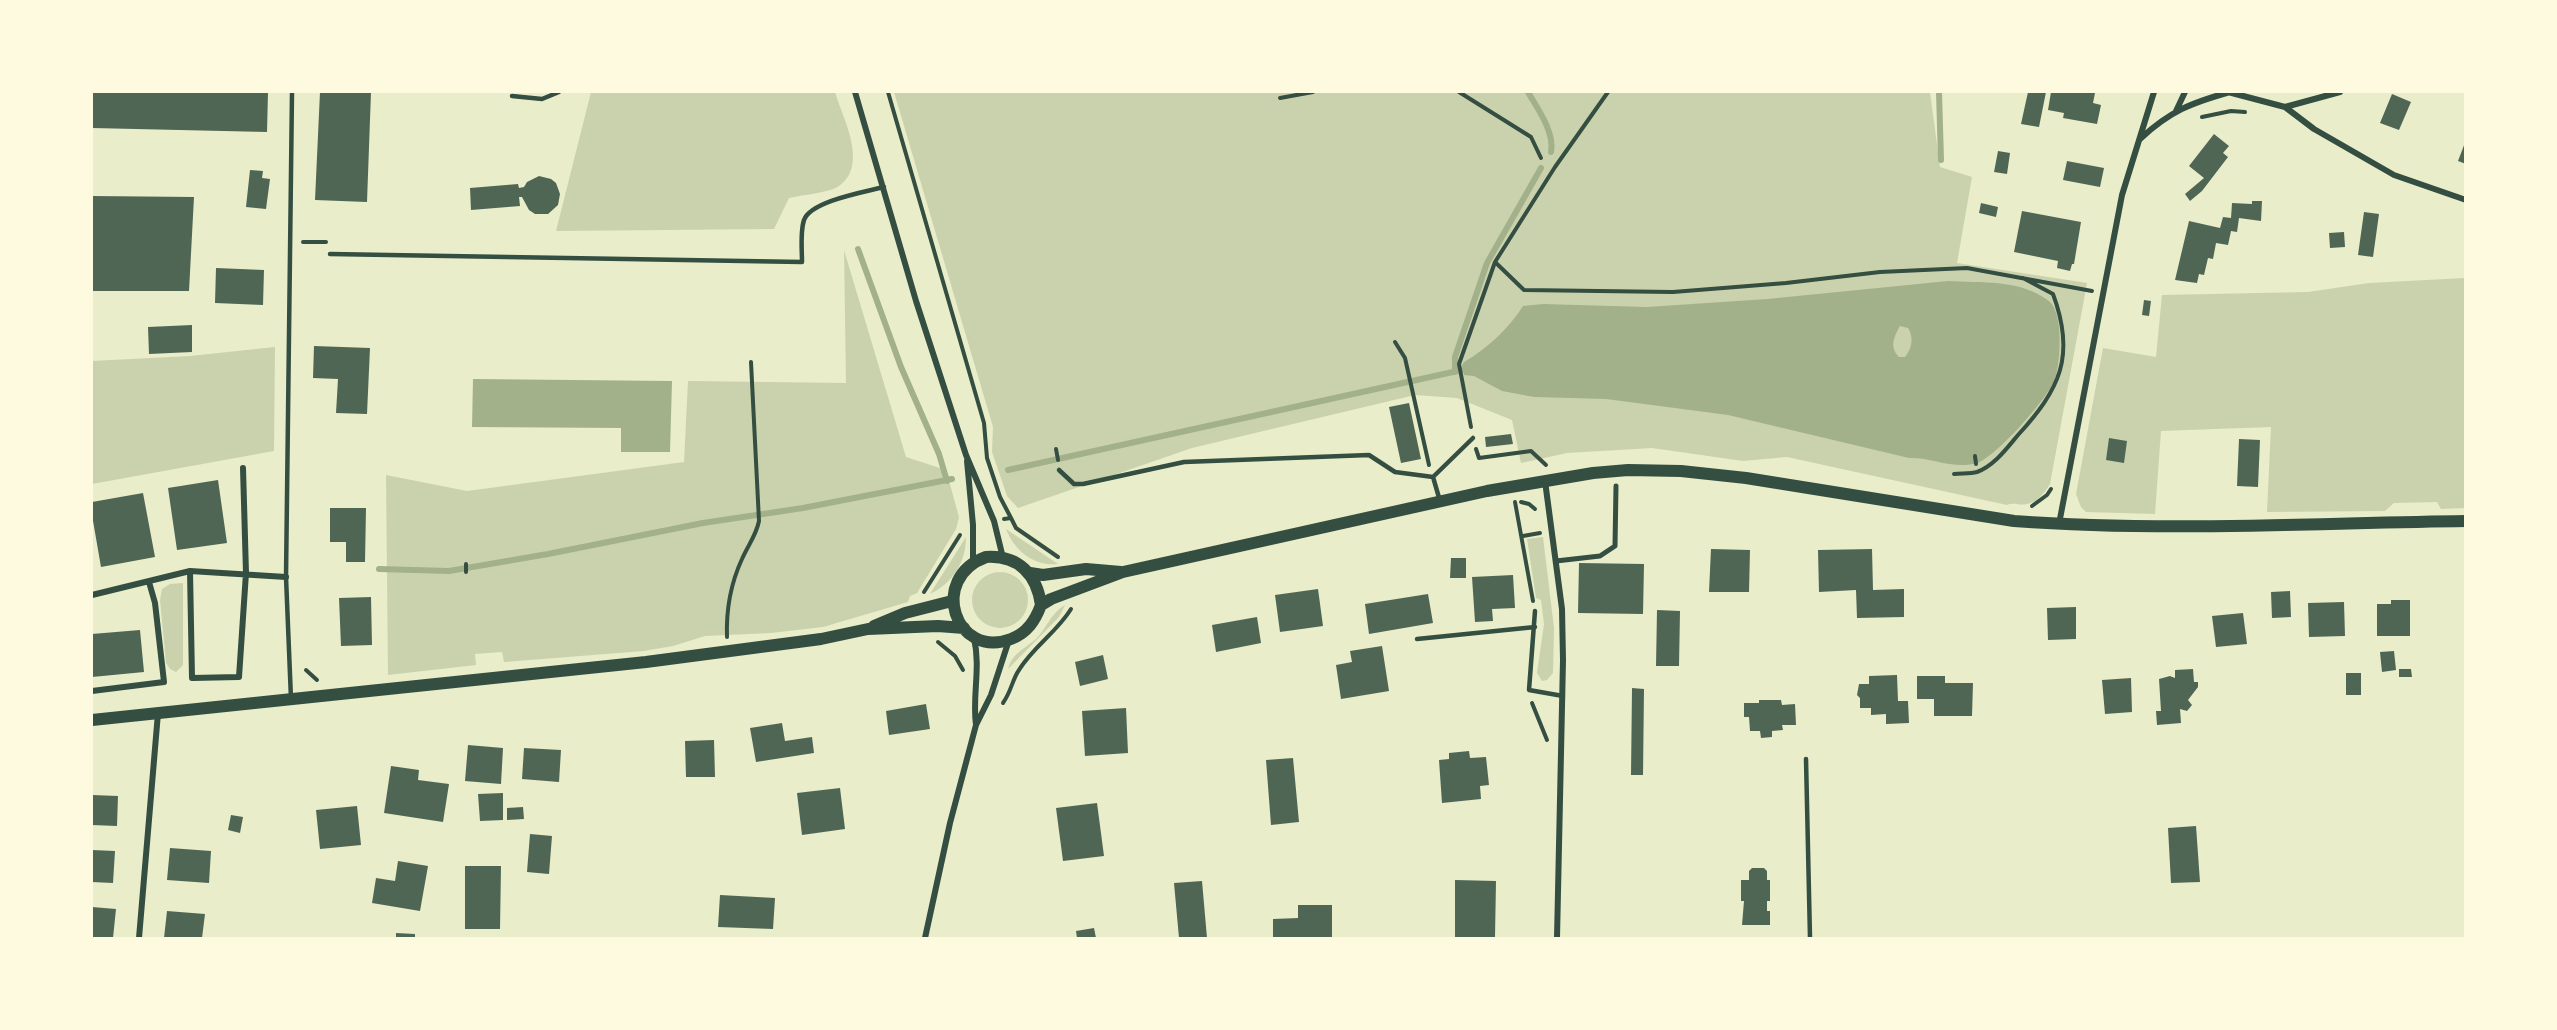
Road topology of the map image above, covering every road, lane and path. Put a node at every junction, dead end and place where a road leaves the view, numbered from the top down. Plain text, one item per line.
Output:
1 (292, 92) edge
2 (559, 92) edge
3 (855, 92) edge
4 (888, 92) edge
5 (1313, 92) edge
6 (1459, 92) edge
7 (1608, 92) edge
8 (2154, 92) edge
9 (2186, 92) edge
10 (2228, 92) edge
11 (2340, 92) edge
12 (512, 96) dead end
13 (1280, 98) dead end
14 (2285, 107) junction
15 (2176, 112) junction
16 (2253, 112) dead end
17 (2201, 117) dead end
18 (2140, 139) junction
19 (1541, 158) dead end
20 (884, 187) junction
21 (2466, 200) edge
22 (330, 254) dead end
23 (1495, 262) junction
24 (2020, 277) junction
25 (2104, 293) junction
26 (1395, 342) dead end
27 (751, 362) dead end
28 (1473, 438) junction
29 (966, 455) junction
30 (1975, 456) dead end
31 (1976, 464) dead end
32 (1546, 465) dead end
33 (243, 468) dead end
34 (1059, 470) dead end
35 (1954, 474) dead end
36 (1433, 477) junction
37 (1545, 480) junction
38 (1616, 486) dead end
39 (1440, 501) junction
40 (1515, 502) dead end
41 (1517, 509) dead end
42 (1536, 510) dead end
43 (1011, 518) junction
44 (1000, 520) dead end
45 (2466, 521) edge
46 (2059, 524) junction
47 (967, 526) dead end
48 (1540, 526) dead end
49 (1523, 536) junction
50 (1003, 558) junction
51 (1060, 558) dead end
52 (1556, 561) junction
53 (466, 564) dead end
54 (973, 564) junction
55 (190, 571) junction
56 (1123, 572) junction
57 (246, 573) junction
58 (466, 573) dead end
59 (1030, 573) junction
60 (286, 576) junction
61 (148, 582) junction
62 (92, 595) edge
63 (1532, 599) dead end
64 (920, 600) dead end
65 (952, 600) junction
66 (1076, 601) dead end
67 (1041, 605) junction
68 (1535, 611) dead end
69 (1535, 627) junction
70 (964, 628) junction
71 (868, 629) junction
72 (931, 636) dead end
73 (974, 638) junction
74 (1417, 639) dead end
75 (1009, 640) junction
76 (728, 650) junction
77 (963, 671) dead end
78 (92, 691) edge
79 (1563, 696) junction
80 (291, 699) junction
81 (998, 711) dead end
82 (158, 712) junction
83 (92, 720) edge
84 (976, 725) junction
85 (1806, 759) dead end
86 (139, 939) edge
87 (925, 939) edge
88 (1557, 939) edge
89 (1810, 939) edge

1 - 60 lane
2 - 12 lane
3 - 20 street
4 - 43 path
5 - 13 path
6 - 19 path
7 - 23 path
8 - 18 street
9 - 15 street
10 - 14 street
10 - 15 street
11 - 14 street
14 - 21 street
15 - 18 street
16 - 17 path
18 - 25 street
20 - 22 lane
20 - 29 street
23 - 24 path
23 - 28 path
24 - 25 path
24 - 35 path
25 - 46 street
26 - 36 path
27 - 76 path
28 - 32 path
28 - 36 lane
29 - 50 street
29 - 54 street
30 - 31 path
33 - 57 street
34 - 36 lane
36 - 39 lane
37 - 39 main road
37 - 46 main road
37 - 52 street
38 - 52 street
39 - 56 main road
40 - 42 path
41 - 49 path
43 - 44 path
43 - 51 path
45 - 46 main road
47 - 64 path
48 - 49 path
49 - 63 path
50 - 54 main road
50 - 59 main road
52 - 79 street
53 - 58 path
54 - 65 main road
55 - 57 street
55 - 57 street
55 - 61 street
56 - 59 main road
56 - 67 main road
57 - 60 street
59 - 67 main road
60 - 80 lane
61 - 62 street
61 - 78 street
65 - 70 main road
65 - 71 main road
66 - 81 path
67 - 75 main road
68 - 69 lane
69 - 74 lane
69 - 79 lane
70 - 71 main road
70 - 73 main road
71 - 76 main road
72 - 77 path
73 - 75 main road
73 - 84 street
75 - 84 street
76 - 80 main road
79 - 88 street
80 - 82 main road
82 - 83 main road
82 - 86 street
84 - 87 street
85 - 89 lane

